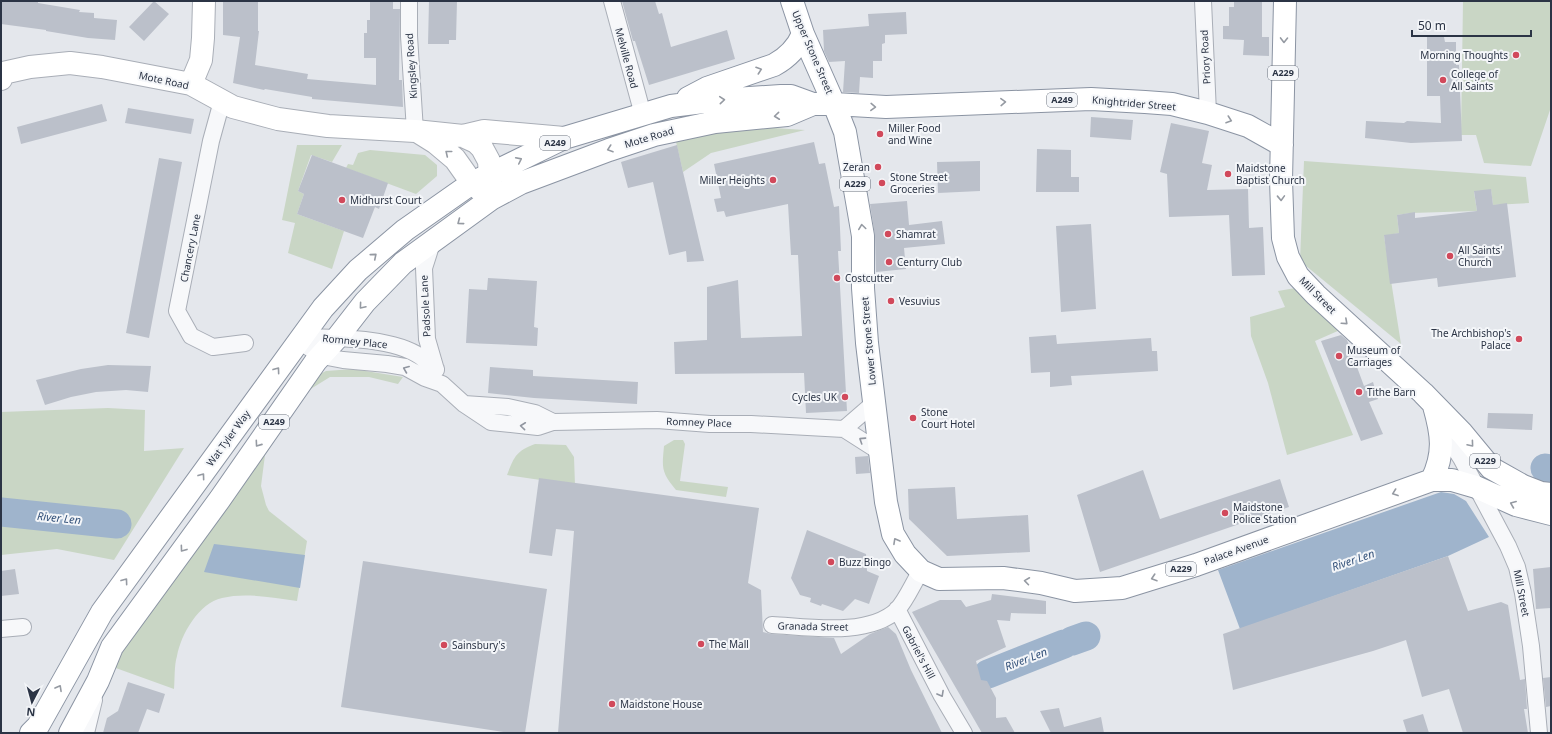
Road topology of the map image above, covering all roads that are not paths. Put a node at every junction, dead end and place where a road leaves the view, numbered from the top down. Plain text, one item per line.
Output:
1 (204, 1) edge
2 (409, 1) edge
3 (612, 1) edge
4 (792, 1) edge
5 (1203, 1) edge
6 (1285, 1) edge
7 (803, 34) junction
8 (2, 75) edge
9 (191, 84) junction
10 (222, 101) junction
11 (824, 104) junction
12 (671, 106) junction
13 (1208, 113) junction
14 (643, 115) junction
15 (415, 131) junction
16 (463, 136) junction
17 (564, 138) junction
18 (1282, 145) junction
19 (490, 173) junction
20 (472, 183) junction
21 (491, 199) junction
22 (432, 243) junction
23 (301, 337) junction
24 (337, 338) junction
25 (245, 343) dead end
26 (319, 358) junction
27 (436, 369) junction
28 (442, 384) junction
29 (874, 403) junction
30 (464, 404) junction
31 (1437, 416) junction
32 (554, 422) junction
33 (844, 428) junction
34 (880, 452) junction
35 (1432, 480) junction
36 (1476, 487) junction
37 (1551, 494) edge
38 (1551, 514) edge
39 (921, 571) junction
40 (897, 610) junction
41 (23, 626) dead end
42 (772, 626) dead end
43 (1, 629) edge
44 (98, 680) junction
45 (31, 733) edge
46 (70, 733) edge
47 (86, 733) edge
48 (964, 733) edge
49 (1539, 733) edge

1 - 9 main road
2 - 15 street, Kingsley Road
3 - 14 street, Melville Road
4 - 7 main road, Upper Stone Street / A229
5 - 13 street, Priory Road
6 -> 18 main road, A229
7 - 11 main road, Upper Stone Street / A229
12 -> 7 main road, A249
8 - 9 main road, Mote Road
9 - 10 main road, Mote Road
10 - 15 main road, Mote Road
10 - 25 street, Chancery Lane
12 -> 11 main road, Mote Road / A249
11 -> 13 main road, Knightrider Street / A249
11 -> 21 main road, Mote Road / A249
29 -> 11 main road, Lower Stone Street / A229
12 - 14 main road, Mote Road / A249
13 -> 18 main road, Knightrider Street / A249
14 - 17 main road, Mote Road / A249
15 - 16 main road, Mote Road
20 -> 15 main road, Mote Road
16 - 17 main road, Mote Road
16 - 19 main road, Mote Road
19 -> 17 main road, Mote Road / A249
18 -> 31 main road, Mill Street / A229
19 - 20 main road, Mote Road / A249
19 - 21 main road, Mote Road
20 - 21 main road, Mote Road
23 -> 20 main road, Wat Tyler Way / A249
21 -> 22 main road, A249
22 -> 24 main road, A249
22 - 27 street, Padsole Lane
23 - 24 street, Romney Place
23 - 26 street, Romney Place
45 -> 23 main road, Wat Tyler Way / A249
24 - 26 main road, A249
24 - 27 street, Romney Place
28 -> 26 street, Romney Place
26 -> 44 main road, A249
27 - 28 street, Romney Place
28 - 30 street, Romney Place
29 - 33 street
29 - 34 main road, Lower Stone Street / A229
30 - 32 street, Romney Place
32 -> 30 street, Romney Place
31 - 35 main road
31 - 36 street, Mill Street
31 -> 37 main road, A229
32 - 33 street, Romney Place
34 -> 33 street
39 -> 34 main road, Lower Stone Street / A229
35 - 36 main road, Palace Avenue / A229
35 -> 39 main road, Palace Avenue / A229
38 -> 36 main road, A229
36 - 49 street, Mill Street
39 - 40 street
40 - 42 street, Granada Street
40 -> 48 street, Gabriel's Hill
41 - 43 street
44 - 46 main road, A249
44 - 47 street

